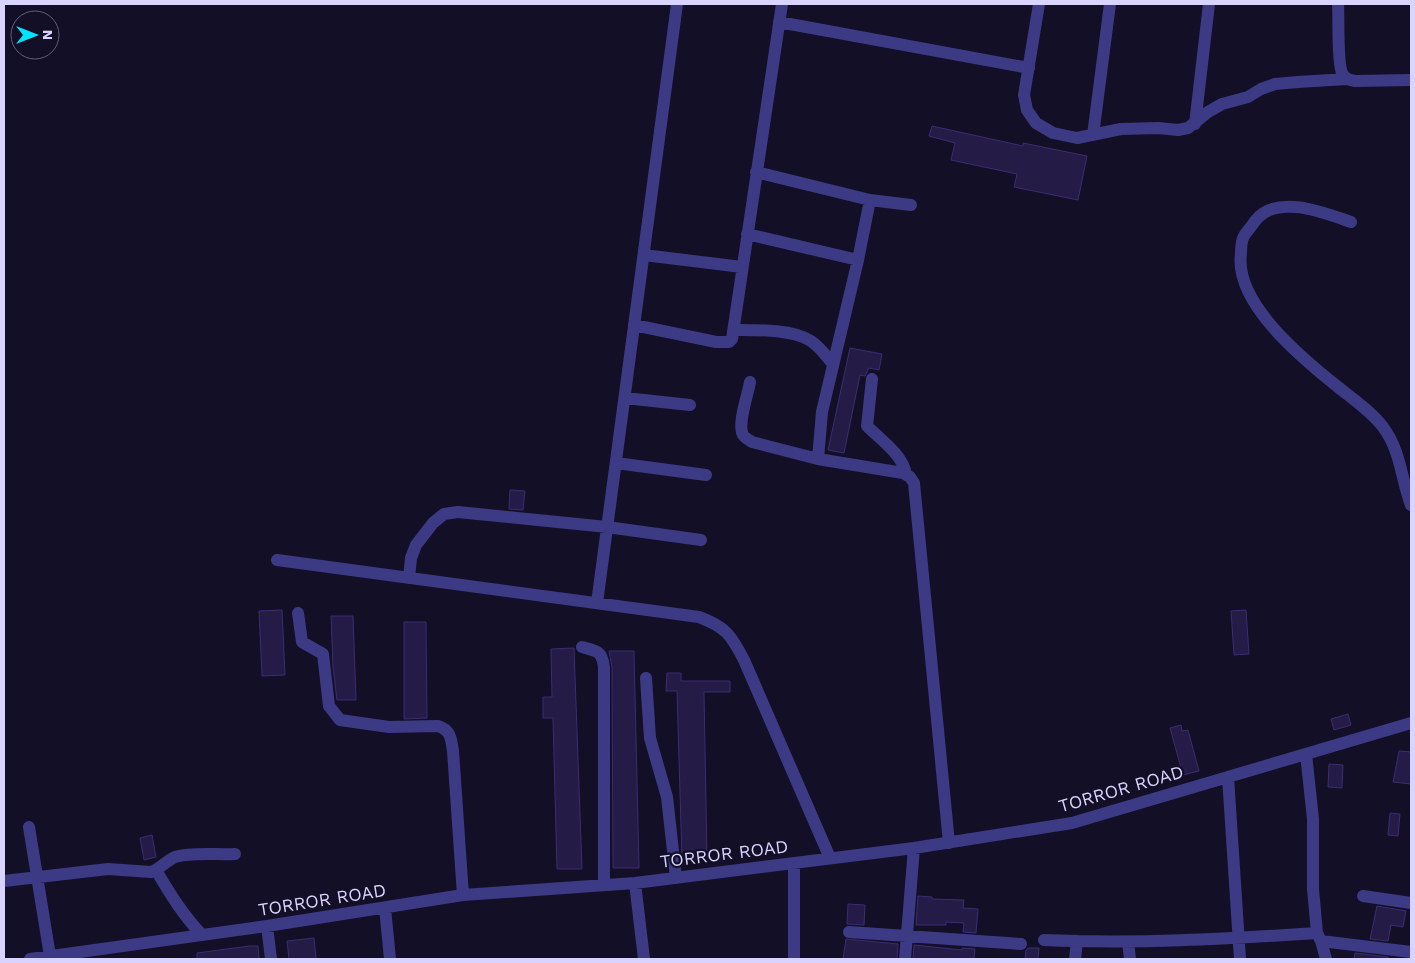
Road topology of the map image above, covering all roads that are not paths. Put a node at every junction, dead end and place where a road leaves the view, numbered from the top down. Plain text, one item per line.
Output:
1 (677, 4) edge
2 (782, 4) edge
3 (1039, 4) edge
4 (1110, 4) edge
5 (1210, 4) edge
6 (1338, 4) edge
7 (779, 22) junction
8 (1029, 68) junction
9 (1347, 79) junction
10 (1411, 80) edge
11 (1195, 124) junction
12 (1093, 135) junction
13 (756, 172) junction
14 (870, 200) junction
15 (910, 205) dead end
16 (1351, 222) dead end
17 (747, 234) junction
18 (644, 255) junction
19 (858, 260) junction
20 (742, 267) junction
21 (634, 326) junction
22 (734, 330) junction
23 (833, 364) junction
24 (872, 379) dead end
25 (750, 382) dead end
26 (625, 398) junction
27 (690, 405) dead end
28 (818, 459) junction
29 (616, 463) junction
30 (906, 474) junction
31 (706, 475) dead end
32 (1411, 505) edge
33 (607, 528) junction
34 (701, 540) dead end
35 (276, 560) dead end
36 (409, 578) junction
37 (597, 603) junction
38 (298, 613) dead end
39 (582, 647) dead end
40 (646, 678) dead end
41 (1411, 723) edge
42 (1306, 754) junction
43 (1228, 777) junction
44 (29, 827) dead end
45 (949, 843) junction
46 (914, 848) junction
47 (235, 854) dead end
48 (830, 858) junction
49 (794, 863) junction
50 (156, 870) junction
51 (37, 877) junction
52 (676, 878) junction
53 (4, 881) edge
54 (635, 883) junction
55 (604, 885) junction
56 (463, 895) junction
57 (1363, 896) dead end
58 (1411, 903) edge
59 (385, 908) junction
60 (267, 926) junction
61 (849, 932) dead end
62 (202, 935) junction
63 (907, 936) junction
64 (1319, 937) junction
65 (1239, 938) junction
66 (1044, 940) dead end
67 (1076, 941) junction
68 (1128, 942) junction
69 (1021, 944) dead end
70 (1411, 952) edge
71 (50, 956) junction
72 (30, 959) edge
73 (271, 959) edge
74 (390, 959) edge
75 (644, 959) edge
76 (794, 959) edge
77 (905, 959) edge
78 (1075, 959) edge
79 (1130, 959) edge
80 (1240, 959) edge
81 (1326, 959) edge

1 - 18 street
2 - 7 street
3 - 8 street
4 - 12 street
5 - 11 street
6 - 9 street
7 - 8 street
7 - 13 street
8 - 12 street
9 - 10 street
9 - 11 street
11 - 12 street
13 - 14 street
13 - 17 street
14 - 15 street
14 - 19 street
16 - 32 street
17 - 19 street
17 - 20 street
18 - 20 street
18 - 21 street
19 - 23 street
20 - 22 street
21 - 22 street
21 - 26 street
22 - 23 street
23 - 28 street
24 - 30 street
25 - 28 street
26 - 27 street
26 - 29 street
28 - 30 street
29 - 31 street
29 - 33 street
30 - 45 street
33 - 34 street
33 - 36 street
33 - 37 street
35 - 36 street
36 - 37 street
37 - 48 street
38 - 56 street
39 - 55 street
40 - 52 street
41 - 42 street, TORROR ROAD
42 - 43 street, TORROR ROAD
42 - 64 street
43 - 45 street, TORROR ROAD
43 - 65 street
44 - 51 street
45 - 46 street, TORROR ROAD
46 - 48 street, TORROR ROAD
46 - 63 street
47 - 50 street
48 - 49 street, TORROR ROAD
49 - 52 street, TORROR ROAD
49 - 76 street
50 - 51 street
50 - 62 street
51 - 53 street
51 - 71 street
52 - 54 street, TORROR ROAD
54 - 55 street, TORROR ROAD
54 - 75 street
55 - 56 street, TORROR ROAD
56 - 59 street, TORROR ROAD
57 - 58 street
59 - 60 street, TORROR ROAD
59 - 74 street
60 - 62 street, TORROR ROAD
60 - 73 street
61 - 63 street
62 - 71 street, TORROR ROAD
63 - 69 street
63 - 77 street
64 - 65 street
64 - 70 street
64 - 81 street
65 - 68 street
65 - 80 street
66 - 67 street
67 - 68 street
67 - 78 street
68 - 79 street
71 - 72 street, TORROR ROAD

